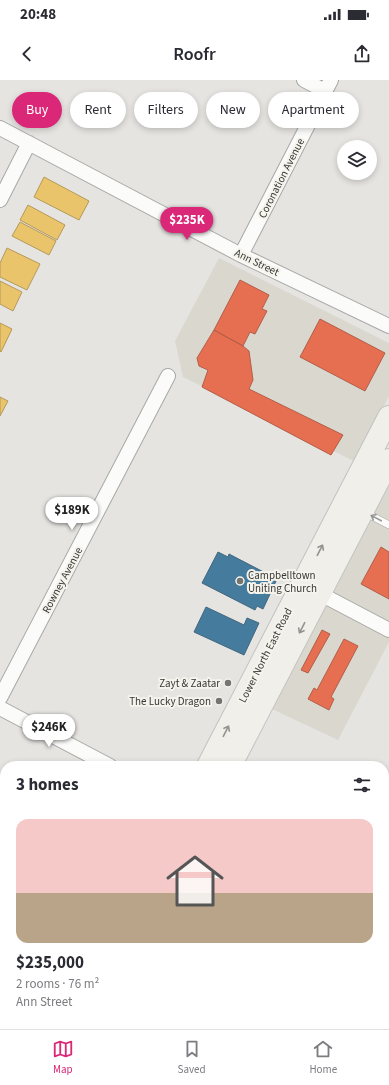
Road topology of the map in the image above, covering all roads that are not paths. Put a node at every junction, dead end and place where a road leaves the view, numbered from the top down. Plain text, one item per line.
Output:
1 (304, 80) edge
2 (328, 85) edge
3 (0, 128) edge
4 (30, 144) junction
5 (0, 200) edge
6 (242, 255) junction
7 (389, 326) edge
8 (168, 376) dead end
9 (389, 417) edge
10 (389, 460) edge
11 (362, 511) junction
12 (389, 525) edge
13 (311, 589) junction
14 (389, 630) edge
15 (0, 698) edge
16 (0, 708) edge
17 (101, 761) edge
18 (211, 761) edge
19 (232, 761) edge

1 - 2 street
2 - 6 street, Coronation Avenue
3 - 4 street, Ann Street
4 - 5 street
4 - 6 street, Ann Street
6 - 7 street, Ann Street
8 - 15 street, Rowney Avenue
13 -> 9 main road, Lower North East Road
10 - 11 main road, Lower North East Road
12 -> 11 lane
11 - 13 main road, Lower North East Road
13 - 14 street
18 -> 13 main road, Lower North East Road
13 -> 19 main road, Lower North East Road
16 - 17 street

